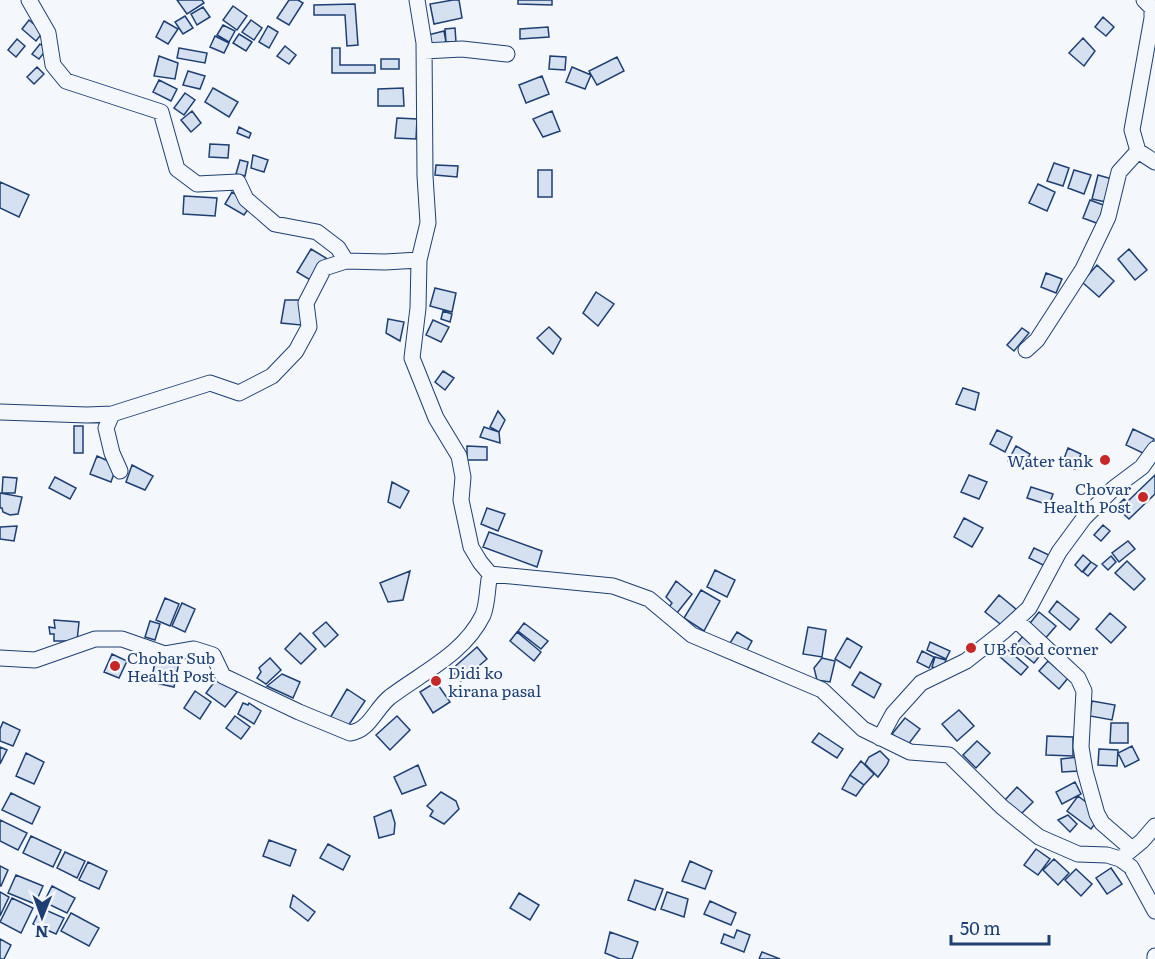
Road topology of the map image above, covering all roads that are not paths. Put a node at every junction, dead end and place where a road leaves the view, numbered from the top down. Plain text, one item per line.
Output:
1 (29, 0) edge
2 (417, 0) edge
3 (1144, 0) edge
4 (424, 51) junction
5 (507, 54) dead end
6 (1138, 151) junction
7 (1155, 162) edge
8 (419, 260) junction
9 (346, 261) junction
10 (1026, 350) dead end
11 (0, 412) edge
12 (112, 414) junction
13 (1155, 449) edge
14 (120, 471) dead end
15 (490, 574) junction
16 (1016, 620) junction
17 (0, 658) edge
18 (880, 738) junction
19 (1155, 826) edge
20 (1126, 854) junction
21 (1155, 911) edge

1 - 9 street
2 - 4 street
3 - 6 street
4 - 5 street
4 - 8 street
6 - 7 street
6 - 10 street
8 - 9 street
8 - 15 street
9 - 12 street
11 - 12 street
12 - 14 street
13 - 16 street
15 - 17 street
15 - 18 street
16 - 18 street
16 - 20 street
18 - 20 street
19 - 20 street
20 - 21 street

